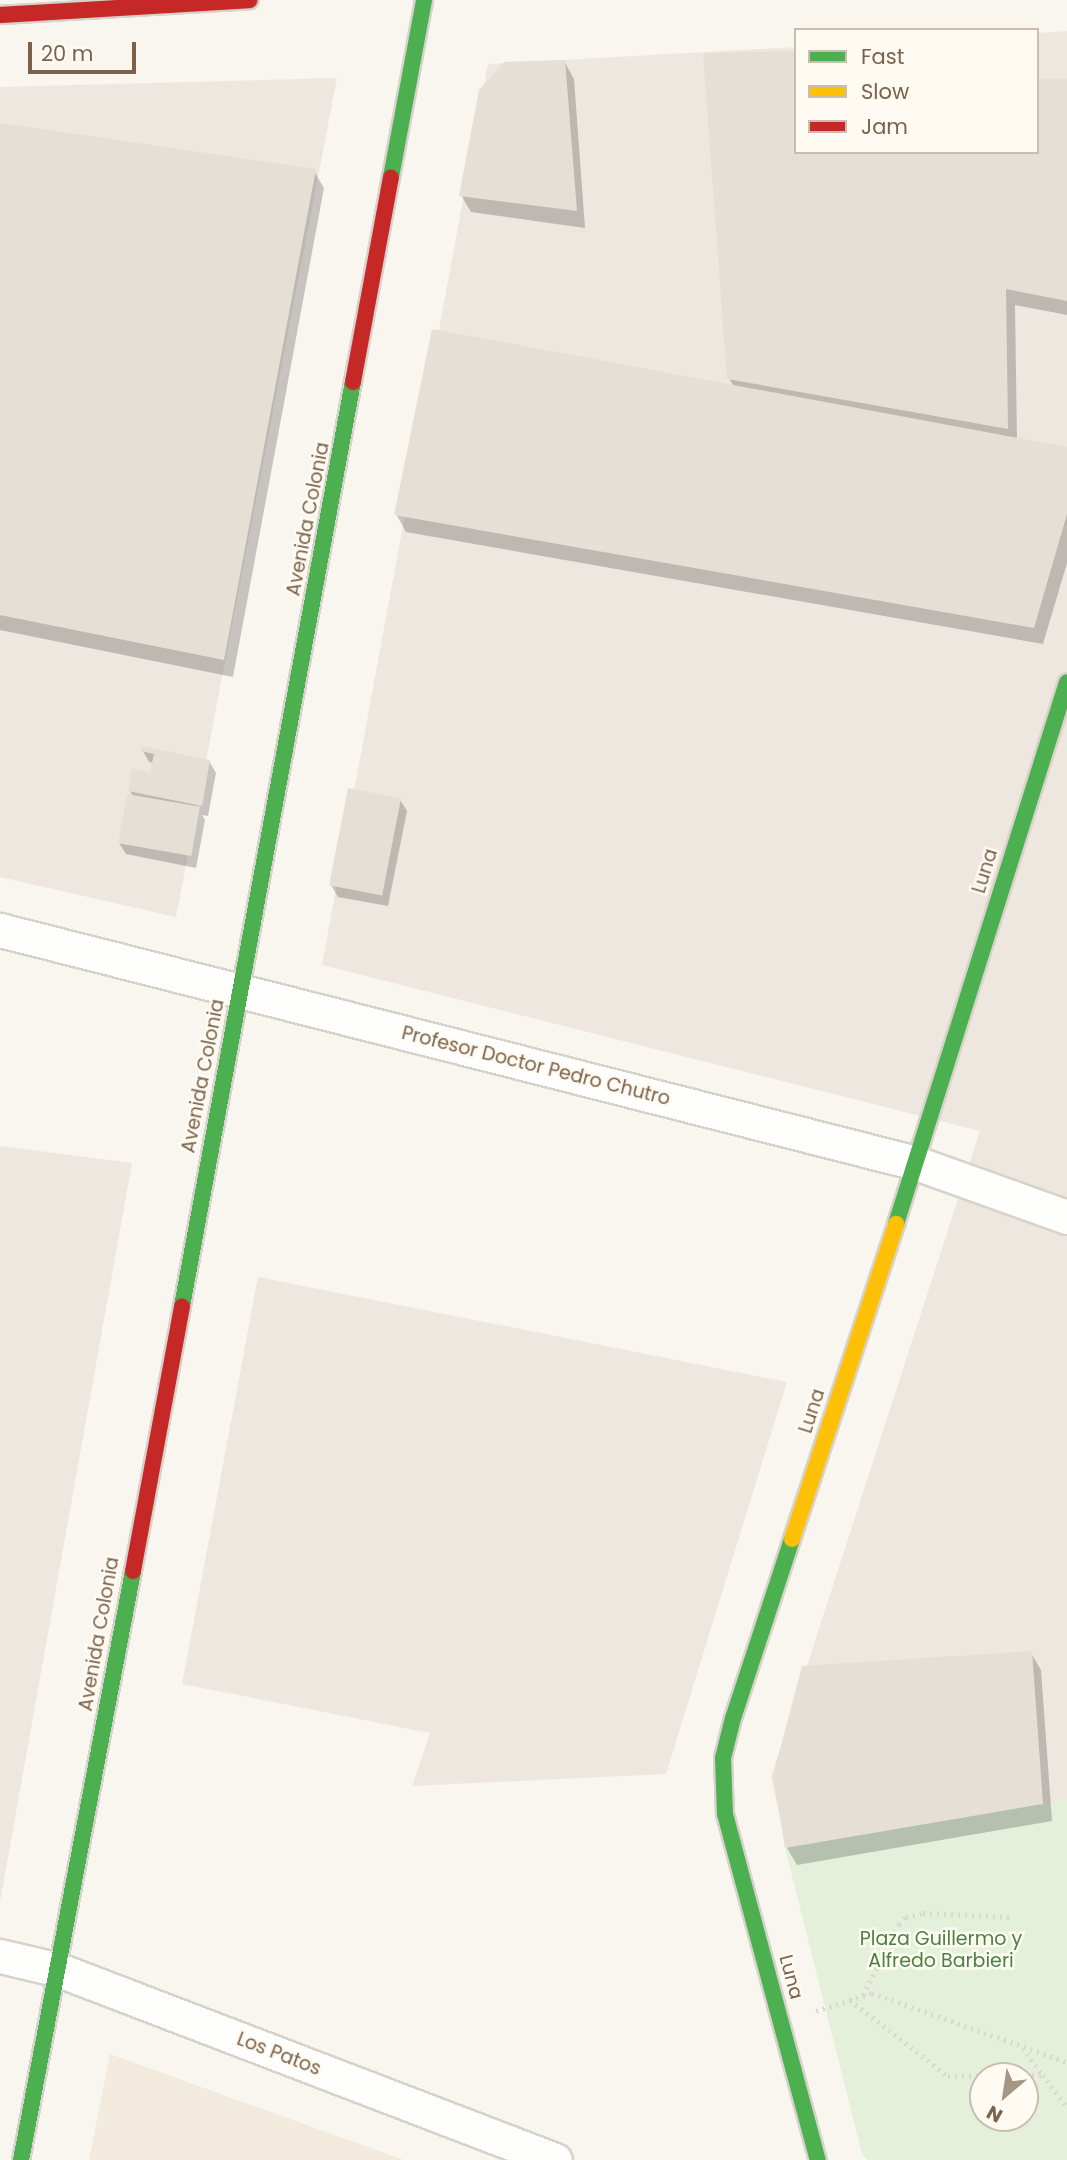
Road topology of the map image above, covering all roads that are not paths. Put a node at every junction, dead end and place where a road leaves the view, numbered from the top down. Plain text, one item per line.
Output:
1 (250, 0) edge
2 (424, 0) edge
3 (0, 15) edge
4 (1067, 682) edge
5 (0, 930) edge
6 (241, 991) junction
7 (916, 1163) junction
8 (1067, 1217) edge
9 (0, 1956) edge
10 (59, 1970) junction
11 (21, 2160) edge
12 (555, 2160) edge
13 (818, 2160) edge

1 - 3 main road
2 - 6 main road, Avenida Colonia
4 - 7 main road, Luna
5 - 6 street, Profesor Doctor Pedro Chutro
6 - 7 street, Profesor Doctor Pedro Chutro
6 - 10 main road, Avenida Colonia
7 - 8 street, Profesor Doctor Pedro Chutro
7 - 13 main road, Luna
9 - 10 street, Los Patos
10 - 11 main road, Avenida Colonia
10 - 12 street, Los Patos

